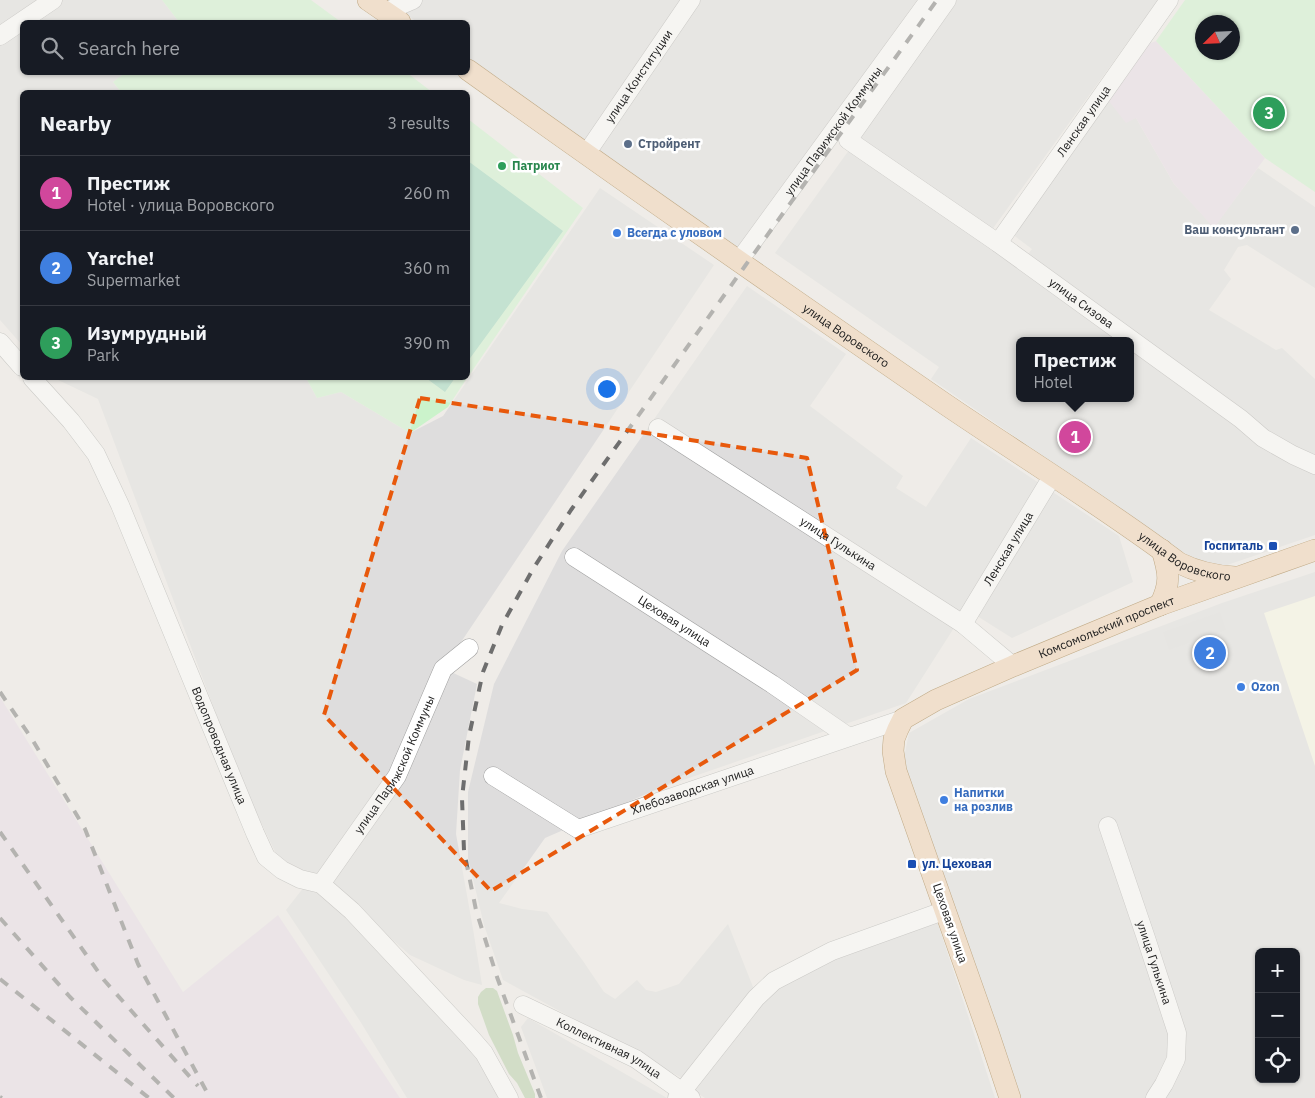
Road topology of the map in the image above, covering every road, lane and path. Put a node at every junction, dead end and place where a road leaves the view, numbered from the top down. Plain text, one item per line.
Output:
1 (53, 0) edge
2 (413, 0) edge
3 (691, 0) edge
4 (929, 0) edge
5 (947, 0) edge
6 (1169, 0) edge
7 (384, 11) edge
8 (24, 20) edge
9 (20, 22) edge
10 (0, 36) edge
11 (470, 71) edge
12 (848, 140) joint
13 (586, 154) junction
14 (998, 243) junction
15 (738, 262) junction
16 (1128, 337) edge
17 (0, 342) edge
18 (1134, 342) edge
19 (20, 365) edge
20 (34, 380) edge
21 (658, 428) dead end
22 (1315, 465) edge
23 (1053, 476) junction
24 (1162, 550) junction
25 (1315, 550) edge
26 (574, 557) dead end
27 (1236, 577) junction
28 (1160, 605) junction
29 (962, 624) junction
30 (470, 648) dead end
31 (1013, 666) junction
32 (903, 719) junction
33 (849, 737) junction
34 (493, 776) dead end
35 (1108, 826) dead end
36 (321, 884) junction
37 (946, 910) junction
38 (523, 1005) dead end
39 (683, 1096) edge
40 (509, 1098) edge
41 (1010, 1098) edge
42 (1155, 1098) edge

1 - 8 street
2 - 7 street
3 - 13 street, улица Конституции
4 - 15 street, улица Парижской Коммуны
5 - 12 street, улица Парижской Коммуны
6 - 14 street, Ленская улица
9 - 10 street
11 - 13 main road, улица Воровского
12 - 14 street, улица Сизова
13 - 15 main road, улица Воровского
14 - 16 street, улица Сизова
15 - 23 main road, улица Воровского
17 - 19 street
18 - 22 street, улица Сизова
20 - 36 street, Водопроводная улица
21 - 29 street, улица Гулькина
23 - 24 main road, улица Воровского
23 - 29 street, Ленская улица
24 - 27 main road, улица Воровского
24 - 28 main road
25 - 27 main road, Комсомольский проспект
26 - 33 street, Цеховая улица
27 - 28 main road, Комсомольский проспект
28 - 31 main road, Комсомольский проспект
29 - 31 street, улица Гулькина
30 - 36 street, улица Парижской Коммуны
31 - 32 main road, Комсомольский проспект
32 - 33 street, Хлебозаводская улица
32 - 37 main road, Цеховая улица
33 - 34 street, Хлебозаводская улица
35 - 42 street, улица Гулькина
36 - 40 street, Водопроводная улица
37 - 39 street
37 - 41 main road, Цеховая улица
38 - 39 street, Коллективная улица

